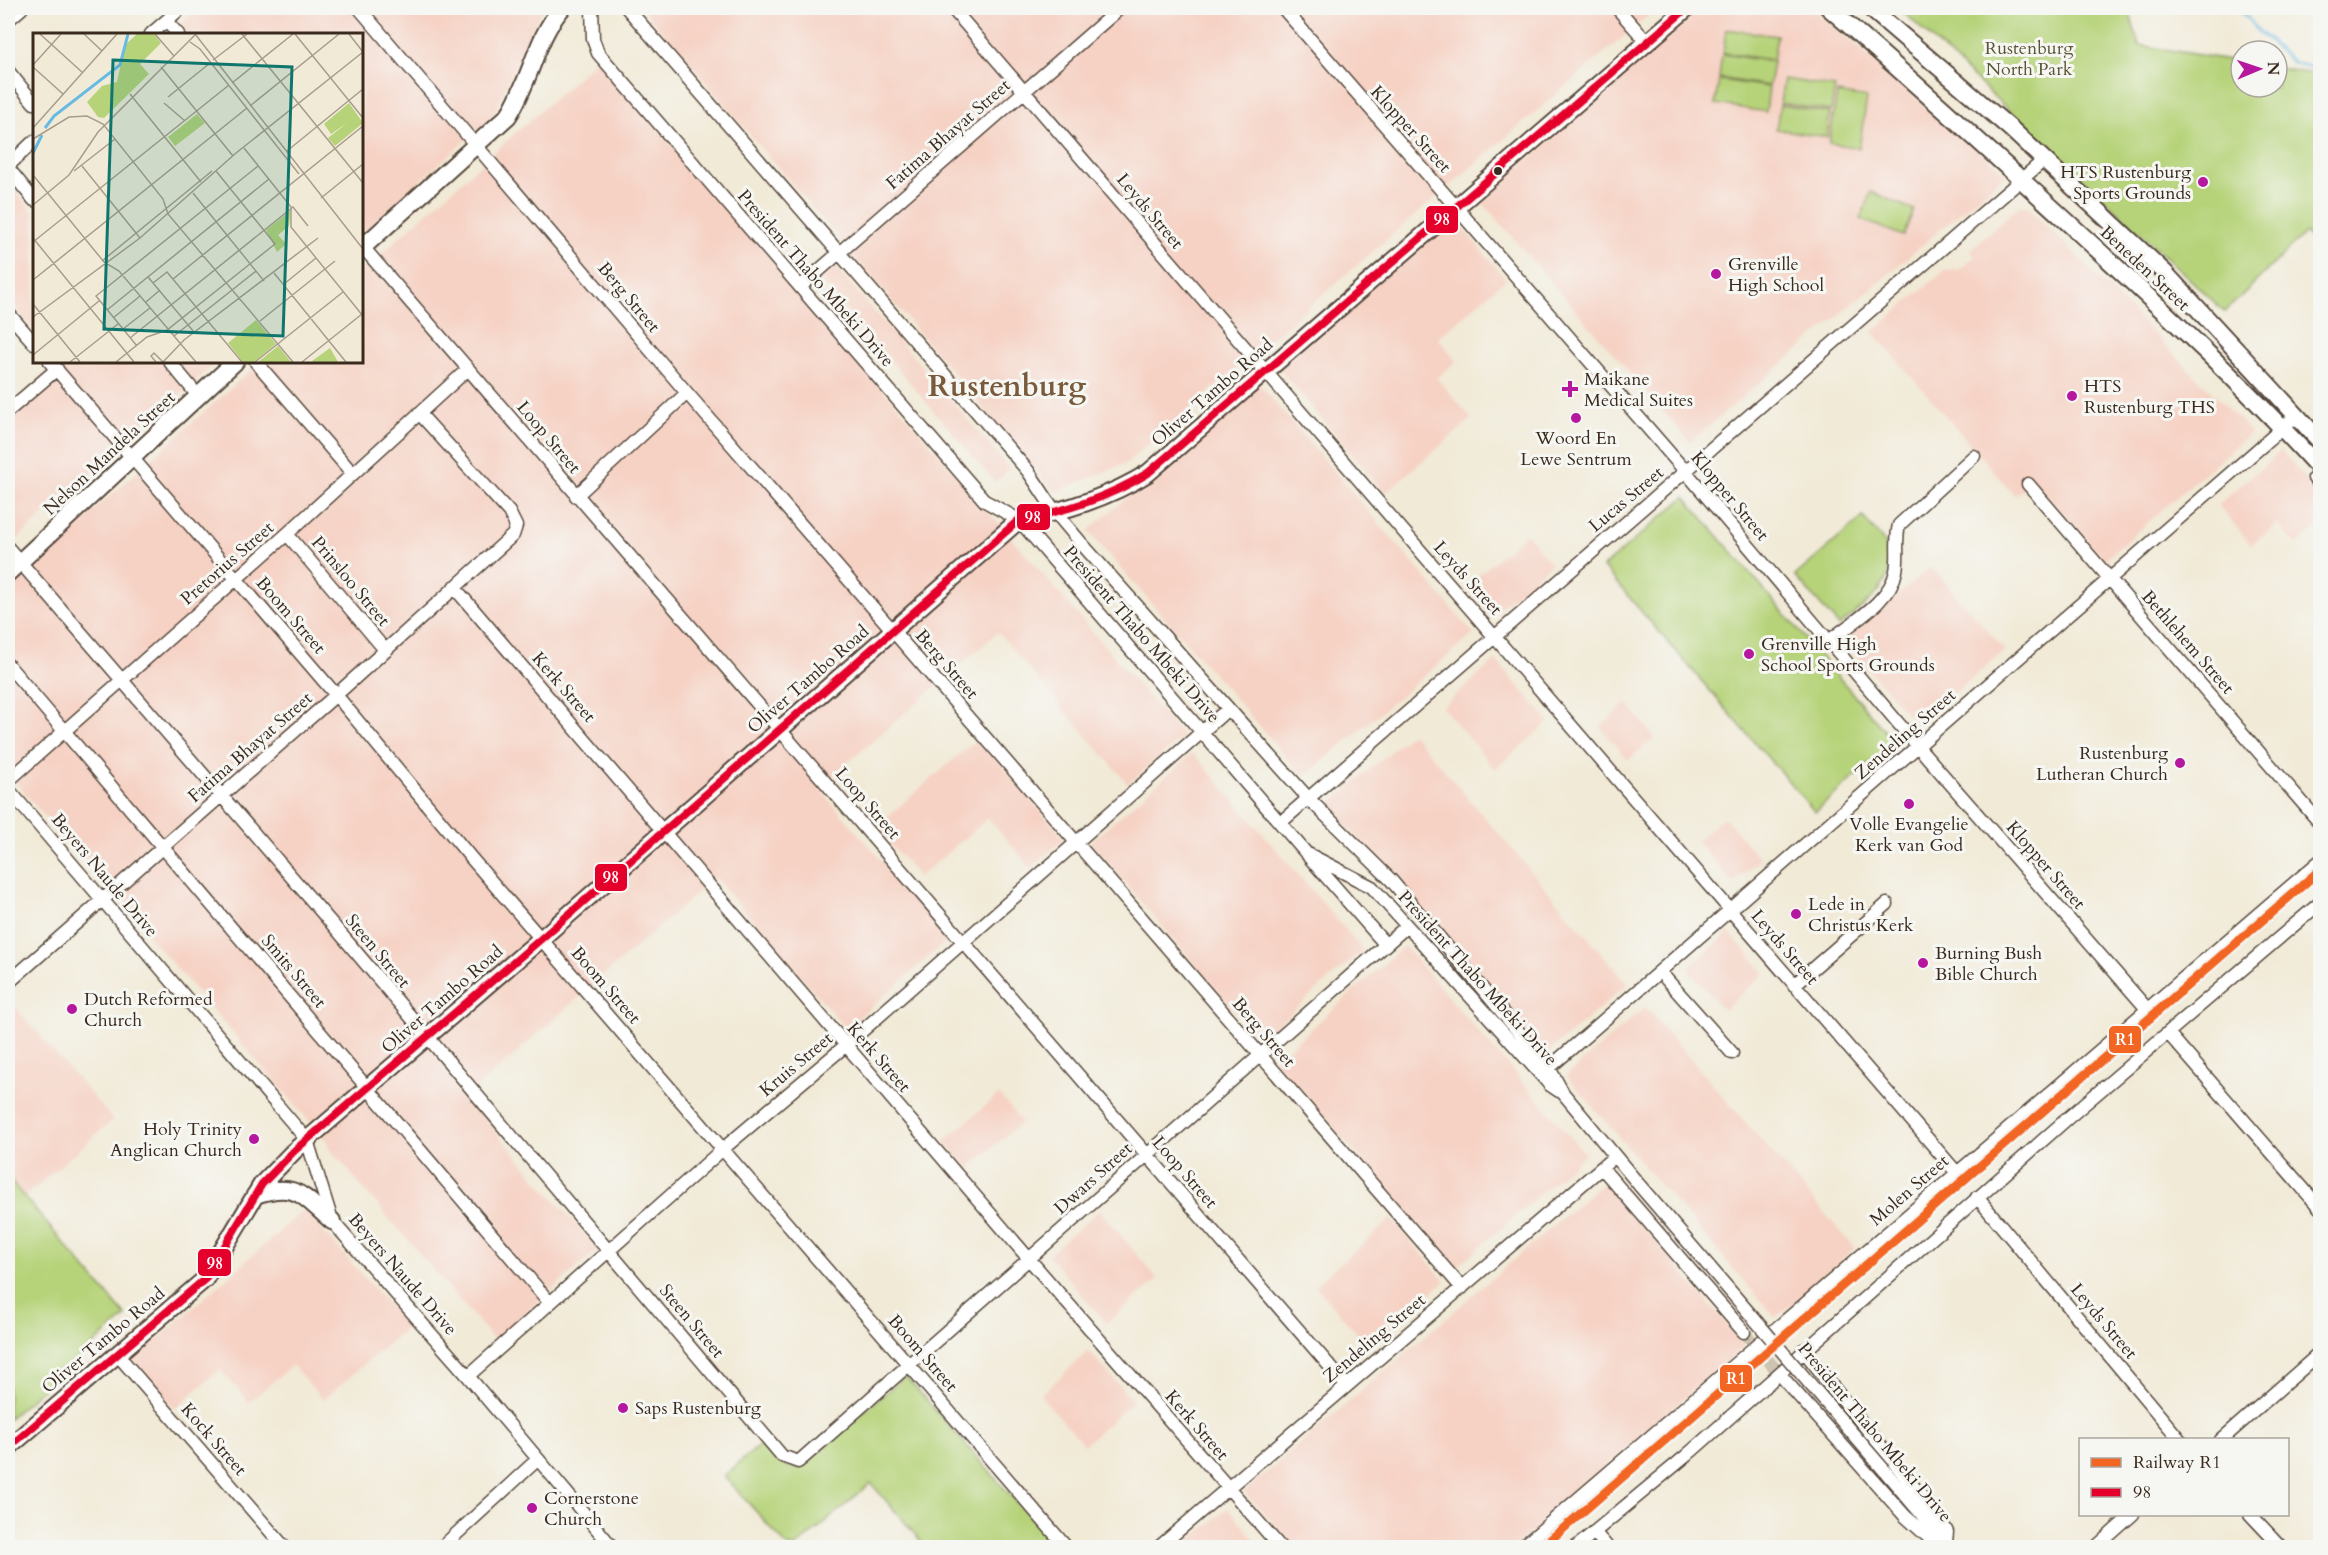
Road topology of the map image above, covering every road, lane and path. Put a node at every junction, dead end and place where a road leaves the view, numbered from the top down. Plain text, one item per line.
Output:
1 (22, 8) edge
2 (181, 8) edge
3 (359, 8) edge
4 (562, 8) edge
5 (592, 8) edge
6 (627, 8) edge
7 (952, 8) edge
8 (1120, 8) edge
9 (1283, 8) edge
10 (1617, 8) edge
11 (1687, 8) edge
12 (1829, 8) edge
13 (1870, 8) edge
14 (8, 20) edge
15 (166, 21) junction
16 (152, 33) edge
17 (177, 33) edge
18 (1647, 42) junction
19 (8, 71) edge
20 (1025, 91) junction
21 (33, 102) edge
22 (33, 142) edge
23 (476, 147) junction
24 (2044, 160) junction
25 (8, 167) edge
26 (2022, 180) junction
27 (33, 199) edge
28 (1455, 206) junction
29 (363, 246) edge
30 (363, 248) edge
31 (840, 253) junction
32 (800, 287) junction
33 (8, 313) edge
34 (33, 343) edge
35 (171, 363) edge
36 (234, 363) edge
37 (257, 363) edge
38 (53, 365) edge
39 (468, 369) junction
40 (1264, 372) junction
41 (687, 393) junction
42 (199, 397) junction
43 (8, 411) edge
44 (419, 413) junction
45 (2289, 422) junction
46 (2320, 441) edge
47 (1974, 456) dead end
48 (131, 457) junction
49 (1686, 472) junction
50 (353, 474) junction
51 (2318, 477) edge
52 (2028, 484) dead end
53 (576, 496) junction
54 (1058, 514) junction
55 (1019, 520) junction
56 (287, 534) junction
57 (8, 548) edge
58 (14, 567) edge
59 (236, 579) junction
60 (2110, 580) junction
61 (454, 587) junction
62 (893, 631) junction
63 (1495, 636) junction
64 (1829, 641) junction
65 (386, 651) junction
66 (8, 664) edge
67 (122, 680) junction
68 (336, 695) junction
69 (1228, 709) junction
70 (781, 729) junction
71 (1202, 730) junction
72 (64, 731) junction
73 (1918, 746) junction
74 (8, 781) edge
75 (8, 789) edge
76 (221, 796) junction
77 (1308, 798) junction
78 (1280, 823) junction
79 (2320, 823) edge
80 (663, 830) junction
81 (1077, 840) junction
82 (163, 845) junction
83 (1306, 853) junction
84 (2320, 861) edge
85 (102, 899) junction
86 (2320, 903) edge
87 (1887, 904) dead end
88 (1729, 911) junction
89 (1407, 926) junction
90 (542, 938) junction
91 (964, 941) junction
92 (1384, 944) junction
93 (1660, 972) junction
94 (8, 983) edge
95 (1794, 985) junction
96 (2148, 1010) junction
97 (2168, 1033) junction
98 (427, 1038) junction
99 (845, 1046) junction
100 (1732, 1053) dead end
101 (1259, 1055) junction
102 (1534, 1068) junction
103 (1549, 1068) junction
104 (370, 1088) junction
105 (1563, 1093) junction
106 (307, 1140) junction
107 (724, 1148) junction
108 (1146, 1155) junction
109 (1614, 1157) junction
110 (1602, 1168) junction
111 (1957, 1173) junction
112 (255, 1195) junction
113 (1977, 1197) junction
114 (2320, 1208) edge
115 (332, 1221) junction
116 (608, 1250) junction
117 (1029, 1259) junction
118 (1462, 1288) junction
119 (550, 1303) junction
120 (1744, 1332) tunnel mouth
121 (1803, 1350) junction
122 (2320, 1353) edge
123 (117, 1354) junction
124 (909, 1364) junction
125 (468, 1376) junction
126 (1783, 1378) tunnel mouth
127 (1346, 1385) junction
128 (2178, 1438) edge
129 (2223, 1438) edge
130 (8, 1448) edge
131 (804, 1457) joint
132 (537, 1460) junction
133 (1227, 1489) junction
134 (2132, 1516) edge
135 (2251, 1516) edge
136 (1594, 1532) junction
137 (1948, 1545) edge
138 (444, 1547) edge
139 (285, 1548) edge
140 (613, 1548) edge
141 (1067, 1548) edge
142 (1158, 1548) edge
143 (1281, 1548) edge
144 (1521, 1548) edge
145 (1575, 1548) edge
146 (1608, 1548) edge
147 (2095, 1548) edge
148 (2282, 1548) edge

1 - 14 street
2 - 15 street
3 - 23 street, Berg Street
4 - 23 main road
5 - 32 street, President Thabo Mbeki Drive
6 - 31 street, President Thabo Mbeki Drive
7 - 20 street, Leyds Street
8 - 20 street, Fatima Bhayat Street
9 - 28 street, Klopper Street
10 - 18 street
11 - 18 main road, Oliver Tambo Road
12 - 26 main road, Beneden Street
13 - 24 main road, Beneden Street
15 - 16 street
15 - 17 street
18 - 28 main road, Oliver Tambo Road
19 - 21 street
20 - 31 street, Fatima Bhayat Street
20 - 40 street, Leyds Street
22 - 25 street
23 - 29 main road
23 - 41 street, Berg Street
24 - 26 street, Lucas Street
24 - 45 main road, Beneden Street
25 - 27 street
26 - 45 main road, Beneden Street
26 - 49 street, Lucas Street
28 - 40 main road, Oliver Tambo Road
28 - 49 street, Klopper Street
30 - 39 street, Loop Street
31 - 32 street, Fatima Bhayat Street
31 - 54 street, President Thabo Mbeki Drive
32 - 55 street, President Thabo Mbeki Drive
33 - 34 street
35 - 42 street
36 - 42 main road, Nelson Mandela Street
37 - 50 street
38 - 43 street
38 - 48 street, Boom Street
39 - 44 street, Pretorius Street
39 - 53 street, Loop Street
40 - 54 main road, Oliver Tambo Road
40 - 63 street, Leyds Street
41 - 53 street
41 - 62 street, Berg Street
42 - 48 main road, Nelson Mandela Street
44 - 50 street, Pretorius Street
44 - 61 street, Fatima Bhayat Street
45 - 46 main road, Beneden Street
45 - 51 main road, Beneden Street
45 - 60 street, Zendeling Street
47 - 64 street
48 - 58 main road, Nelson Mandela Street
48 - 59 street, Boom Street
49 - 63 street, Lucas Street
49 - 64 street, Klopper Street
50 - 56 street, Pretorius Street
52 - 60 street, Bethlehem Street
53 - 70 street, Loop Street
54 - 55 main road, Oliver Tambo Road
54 - 69 street, President Thabo Mbeki Drive
55 - 62 main road, Oliver Tambo Road
55 - 71 street, President Thabo Mbeki Drive
56 - 59 street, Pretorius Street
56 - 65 street, Prinsloo Street
57 - 58 street, Steen Street
58 - 67 street, Steen Street
59 - 67 street, Pretorius Street
59 - 68 street, Boom Street
60 - 73 street, Zendeling Street
60 - 79 street, Bethlehem Street
61 - 65 street, Fatima Bhayat Street
61 - 80 street, Kerk Street
62 - 70 main road, Oliver Tambo Road
62 - 81 street, Berg Street
63 - 77 street, Lucas Street
63 - 88 street, Leyds Street
64 - 73 street, Klopper Street
65 - 68 street, Fatima Bhayat Street
66 - 72 street, Smits Street
67 - 72 street, Pretorius Street
67 - 76 street, Steen Street
68 - 76 street, Fatima Bhayat Street
68 - 90 street, Boom Street
69 - 71 street, Kruis Street
69 - 77 street, President Thabo Mbeki Drive
70 - 80 main road, Oliver Tambo Road
70 - 91 street, Loop Street
71 - 78 street, President Thabo Mbeki Drive
71 - 81 street, Kruis Street
72 - 74 street, Pretorius Street
72 - 82 street, Smits Street
73 - 88 street, Zendeling Street
73 - 96 street, Klopper Street
75 - 85 street, Beyers Naude Drive
76 - 82 street, Fatima Bhayat Street
76 - 98 street, Steen Street
77 - 78 street, Lucas Street
77 - 103 street, President Thabo Mbeki Drive
78 - 83 street, President Thabo Mbeki Drive
80 - 90 main road, Oliver Tambo Road
80 - 99 street, Kerk Street
81 - 91 street, Kruis Street
81 - 101 street, Berg Street
82 - 85 street, Fatima Bhayat Street
82 - 104 street, Smits Street
83 - 89 street, President Thabo Mbeki Drive
83 - 92 street
84 - 96 street, Molen Street
85 - 94 street, Fatima Bhayat Street
85 - 106 street, Beyers Naude Drive
86 - 97 street
87 - 95 street
88 - 93 street, Zendeling Street
88 - 95 street, Leyds Street
89 - 92 street, Dwars Street
89 - 102 street, President Thabo Mbeki Drive
90 - 98 main road, Oliver Tambo Road
90 - 107 street, Boom Street
91 - 99 street, Kruis Street
91 - 108 street, Loop Street
92 - 101 street, Dwars Street
93 - 100 street
93 - 103 street, Zendeling Street
95 - 111 street, Leyds Street
96 - 111 street, Molen Street
97 - 113 street
97 - 114 street
98 - 104 main road, Oliver Tambo Road
98 - 116 street, Steen Street
99 - 107 street, Kruis Street
99 - 117 street, Kerk Street
101 - 108 street, Dwars Street
101 - 118 street, Berg Street
102 - 103 street
102 - 105 street, President Thabo Mbeki Drive
103 - 105 street, President Thabo Mbeki Drive
104 - 106 main road, Oliver Tambo Road
104 - 119 street, Smits Street
105 - 109 street, President Thabo Mbeki Drive
106 - 112 main road, Oliver Tambo Road
106 - 115 street, Beyers Naude Drive
107 - 116 street, Kruis Street
107 - 124 street, Boom Street
108 - 117 street, Dwars Street
108 - 127 street, Loop Street
109 - 110 street, Zendeling Street
109 - 137 street, President Thabo Mbeki Drive, bridge
110 - 118 street, Zendeling Street
110 - 120 street
111 - 144 street, Molen Street
112 - 115 main road
112 - 123 main road, Oliver Tambo Road
113 - 121 street
113 - 128 street, Leyds Street
115 - 125 street, Beyers Naude Drive
116 - 119 street, Kruis Street
116 - 131 street, Steen Street
117 - 124 street, Dwars Street
117 - 133 street, Kerk Street
118 - 127 street, Zendeling Street
119 - 125 street, Kruis Street
121 - 136 street
121 - 137 street
122 - 129 street
123 - 130 main road, Oliver Tambo Road
123 - 139 street, Kock Street
124 - 131 street, Dwars Street
124 - 141 street, Boom Street
125 - 132 street, Beyers Naude Drive
126 - 137 street
127 - 133 street, Zendeling Street
132 - 138 street
132 - 140 street, Beyers Naude Drive
133 - 142 street, Zendeling Street
133 - 143 street, Kerk Street
134 - 147 street
135 - 148 street
136 - 145 street
136 - 146 street

